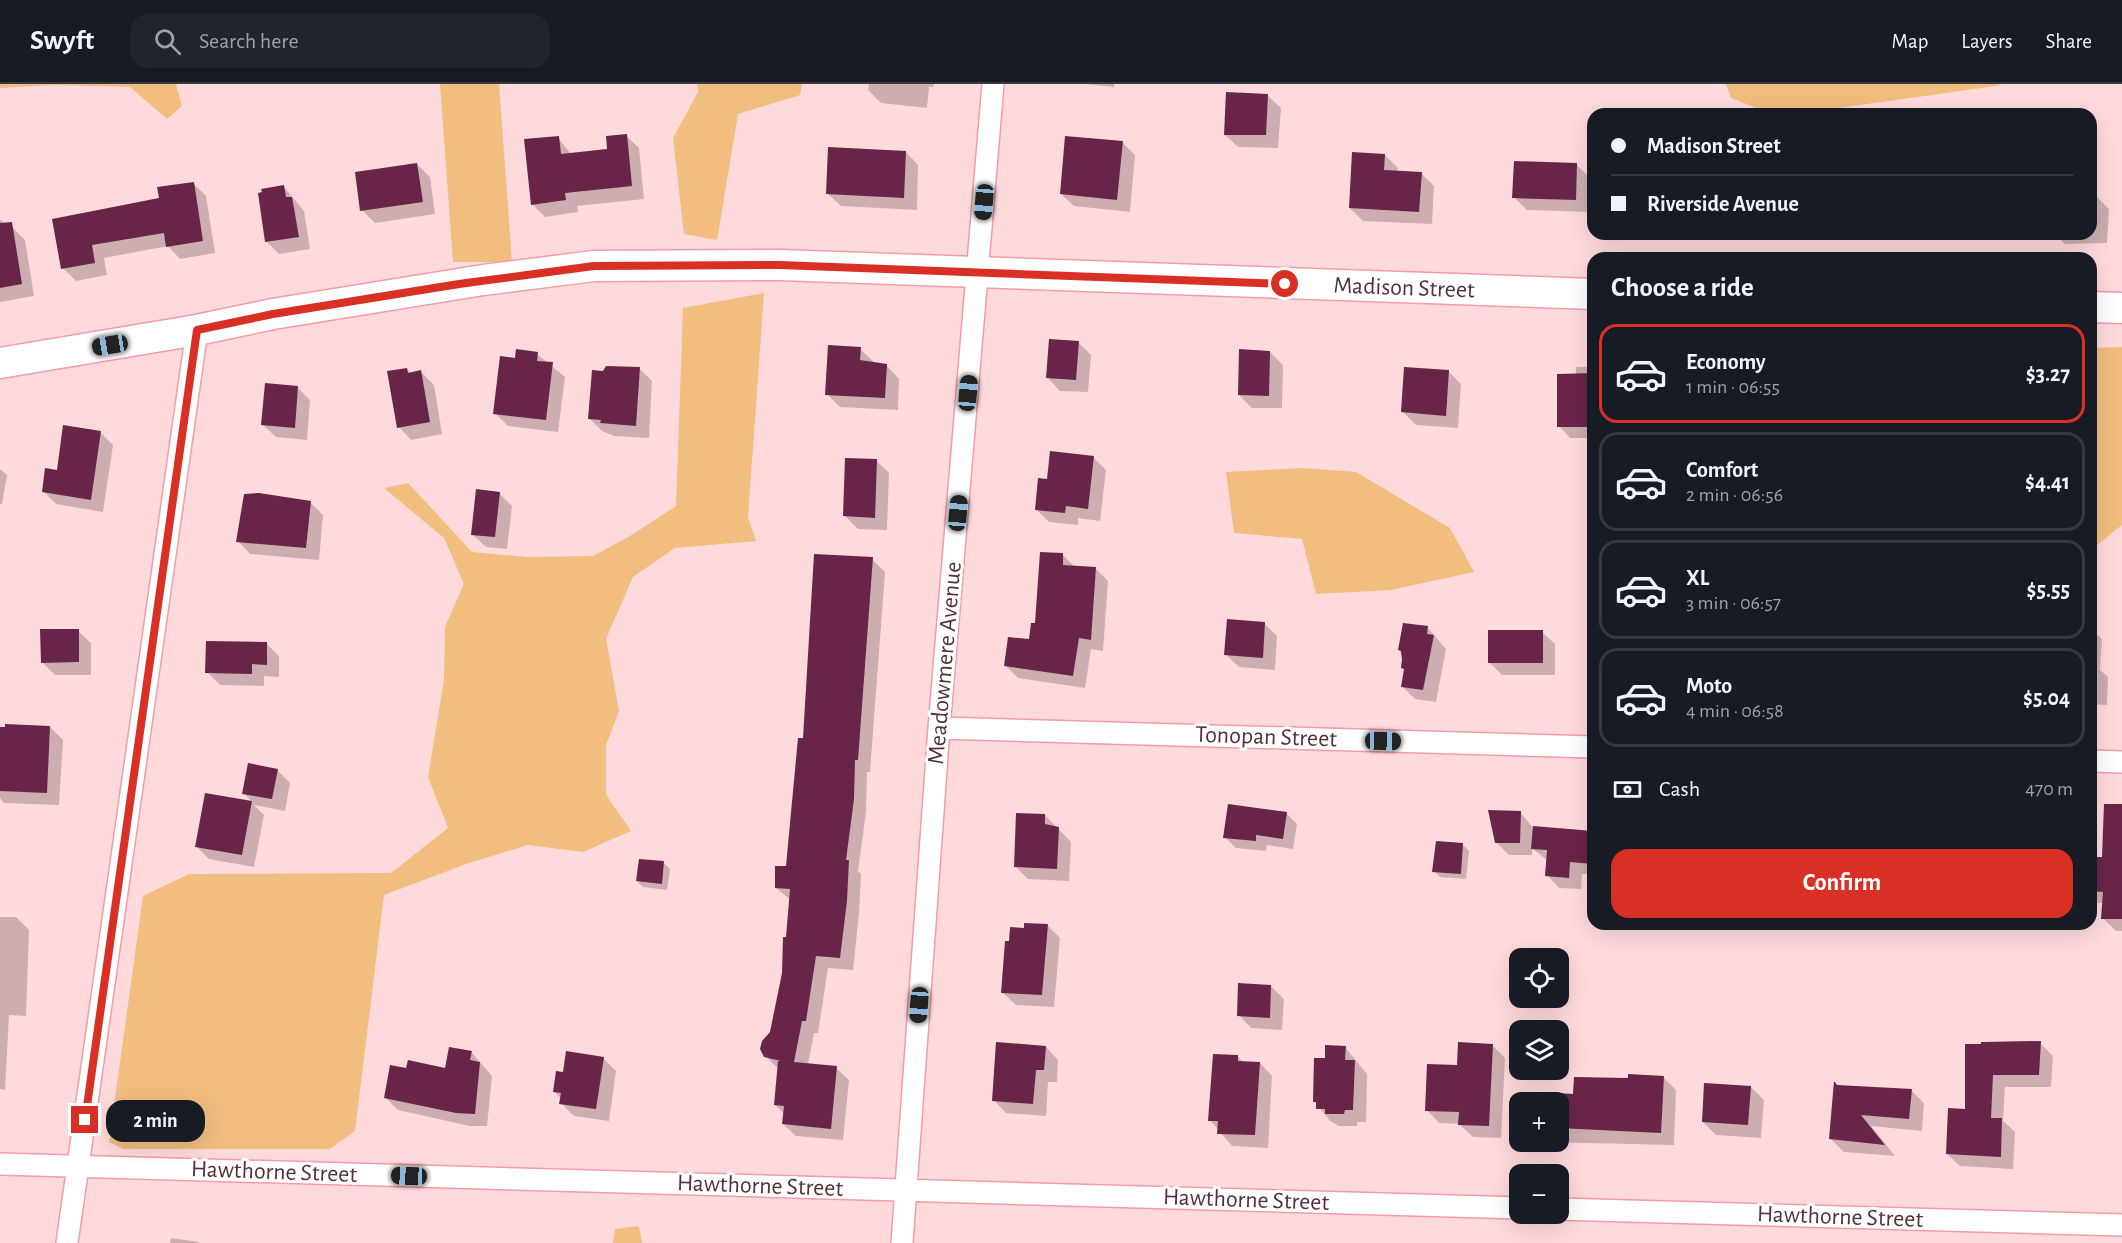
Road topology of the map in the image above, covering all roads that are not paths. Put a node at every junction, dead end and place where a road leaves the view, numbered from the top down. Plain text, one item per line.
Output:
1 (993, 84) edge
2 (978, 274) junction
3 (1587, 294) edge
4 (2097, 307) edge
5 (2122, 308) edge
6 (197, 330) junction
7 (0, 363) edge
8 (939, 728) junction
9 (1587, 747) edge
10 (2097, 761) edge
11 (2122, 762) edge
12 (0, 1164) edge
13 (78, 1166) junction
14 (906, 1190) junction
15 (1509, 1208) edge
16 (1569, 1209) edge
17 (2122, 1225) edge
18 (67, 1243) edge
19 (902, 1243) edge

1 - 2 street, Meadowmere Avenue
2 - 3 street, Madison Street
2 - 6 street, Madison Street
2 - 8 street, Meadowmere Avenue
4 - 5 street
6 - 7 street, Madison Street
6 - 13 street
8 - 9 street, Tonopan Street
8 - 14 street, Meadowmere Avenue
10 - 11 street
12 - 13 street, Hawthorne Street
13 - 14 street, Hawthorne Street
13 - 18 street
14 - 15 street, Hawthorne Street
14 - 19 street, Meadowmere Avenue
16 - 17 street, Hawthorne Street

